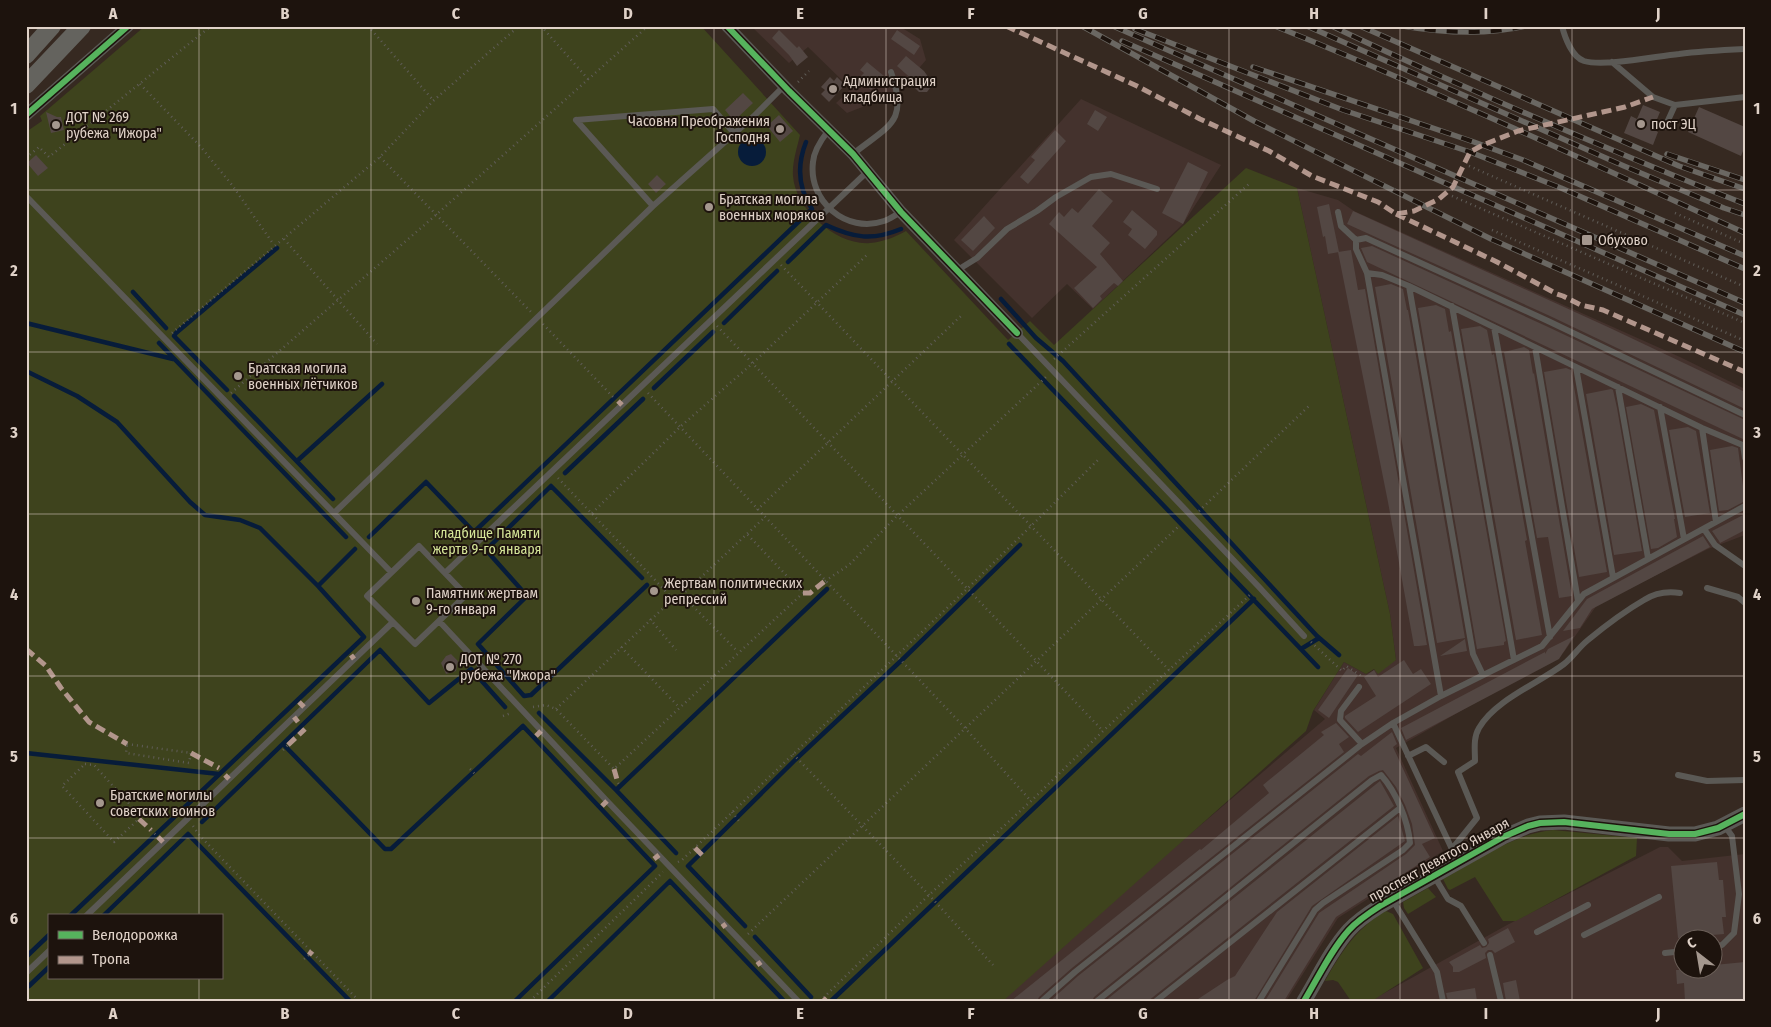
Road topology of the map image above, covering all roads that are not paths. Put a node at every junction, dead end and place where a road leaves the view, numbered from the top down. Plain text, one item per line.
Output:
1 (52, 26) edge
2 (82, 26) edge
3 (128, 26) edge
4 (727, 26) edge
5 (1562, 26) edge
6 (1745, 49) edge
7 (26, 55) edge
8 (1612, 62) junction
9 (891, 72) dead end
10 (26, 85) edge
11 (784, 86) junction
12 (1745, 97) edge
13 (1674, 105) junction
14 (26, 115) edge
15 (1665, 126) dead end
16 (828, 131) junction
17 (734, 133) junction
18 (853, 154) junction
19 (868, 171) junction
20 (1157, 189) dead end
21 (26, 196) edge
22 (653, 206) junction
23 (828, 208) junction
24 (901, 212) junction
25 (1338, 212) dead end
26 (1356, 240) junction
27 (956, 271) junction
28 (1367, 273) junction
29 (1409, 286) junction
30 (1452, 306) junction
31 (1494, 327) junction
32 (1017, 333) joint
33 (1535, 347) junction
34 (1576, 367) junction
35 (1618, 387) junction
36 (1660, 407) junction
37 (1745, 415) edge
38 (1702, 428) junction
39 (1744, 446) edge
40 (1745, 458) edge
41 (1745, 506) edge
42 (334, 513) junction
43 (1716, 522) junction
44 (1704, 529) junction
45 (1684, 539) junction
46 (1648, 558) junction
47 (1745, 566) edge
48 (391, 572) junction
49 (445, 573) junction
50 (1613, 577) junction
51 (1707, 588) dead end
52 (1680, 593) dead end
53 (1578, 601) junction
54 (1745, 603) edge
55 (439, 621) junction
56 (393, 622) junction
57 (1304, 636) dead end
58 (1550, 637) junction
59 (1514, 660) junction
60 (1483, 675) junction
61 (1358, 687) road end
62 (1441, 696) junction
63 (1393, 723) junction
64 (1362, 744) junction
65 (1408, 756) junction
66 (1444, 762) dead end
67 (1678, 775) dead end
68 (1745, 780) edge
69 (1400, 808) junction
70 (1745, 814) edge
71 (1724, 825) junction
72 (1455, 855) junction
73 (1434, 876) junction
74 (1659, 897) dead end
75 (1392, 899) junction
76 (1588, 905) dead end
77 (88, 914) edge
78 (1537, 932) dead end
79 (1584, 935) dead end
80 (1484, 943) dead end
81 (1724, 943) edge
82 (48, 952) edge
83 (1674, 952) edge
84 (1664, 953) dead end
85 (1490, 955) dead end
86 (26, 973) edge
87 (798, 1001) edge
88 (1042, 1001) edge
89 (1097, 1001) edge
90 (1156, 1001) edge
91 (1259, 1001) edge
92 (1304, 1001) edge
93 (1443, 1001) edge
94 (1501, 1001) edge

1 - 7 main road
2 - 10 main road
3 - 14 street
4 - 11 street
5 - 8 lane
6 - 8 lane
8 - 13 lane
9 - 18 lane
11 - 16 street
11 - 17 lane
12 - 13 lane
13 - 15 lane
16 - 18 street
16 - 23 lane
17 - 22 lane
17 - 22 lane
18 - 19 street
19 - 23 lane
19 - 24 street
20 - 27 lane
21 - 42 lane
22 - 42 lane
23 - 24 lane
23 - 49 lane
24 - 27 street
25 - 26 lane
26 - 28 lane
26 - 37 lane
27 - 32 street
28 - 29 lane
28 - 62 lane
29 - 30 lane
29 - 60 lane
30 - 31 lane
30 - 59 lane
31 - 33 lane
31 - 58 lane
32 - 57 lane
33 - 34 lane
33 - 53 lane
34 - 35 lane
34 - 50 lane
35 - 36 lane
35 - 46 lane
36 - 38 lane
36 - 45 lane
38 - 39 lane
38 - 43 lane
39 - 40 lane
41 - 43 lane
42 - 48 lane
43 - 44 lane
44 - 45 lane
44 - 47 lane
45 - 46 lane
46 - 50 lane
48 - 49 lane
48 - 56 lane
49 - 55 lane
50 - 53 lane
51 - 54 lane
52 - 72 lane
53 - 58 lane
55 - 56 lane
55 - 87 lane
56 - 77 lane
58 - 59 lane
59 - 60 lane
60 - 62 lane
61 - 64 lane
62 - 63 lane
63 - 64 lane
63 - 65 lane
64 - 88 lane
65 - 66 lane
65 - 72 lane
67 - 68 lane
69 - 89 lane
69 - 90 lane
69 - 91 lane
70 - 71 street, проспект Девятого Января
71 - 72 street, проспект Девятого Января
71 - 81 lane
72 - 73 street, проспект Девятого Января
73 - 75 street, проспект Девятого Января
73 - 80 lane
74 - 79 lane
75 - 92 street, проспект Девятого Января
75 - 93 lane
76 - 78 lane
82 - 86 lane
83 - 84 lane
85 - 94 lane

